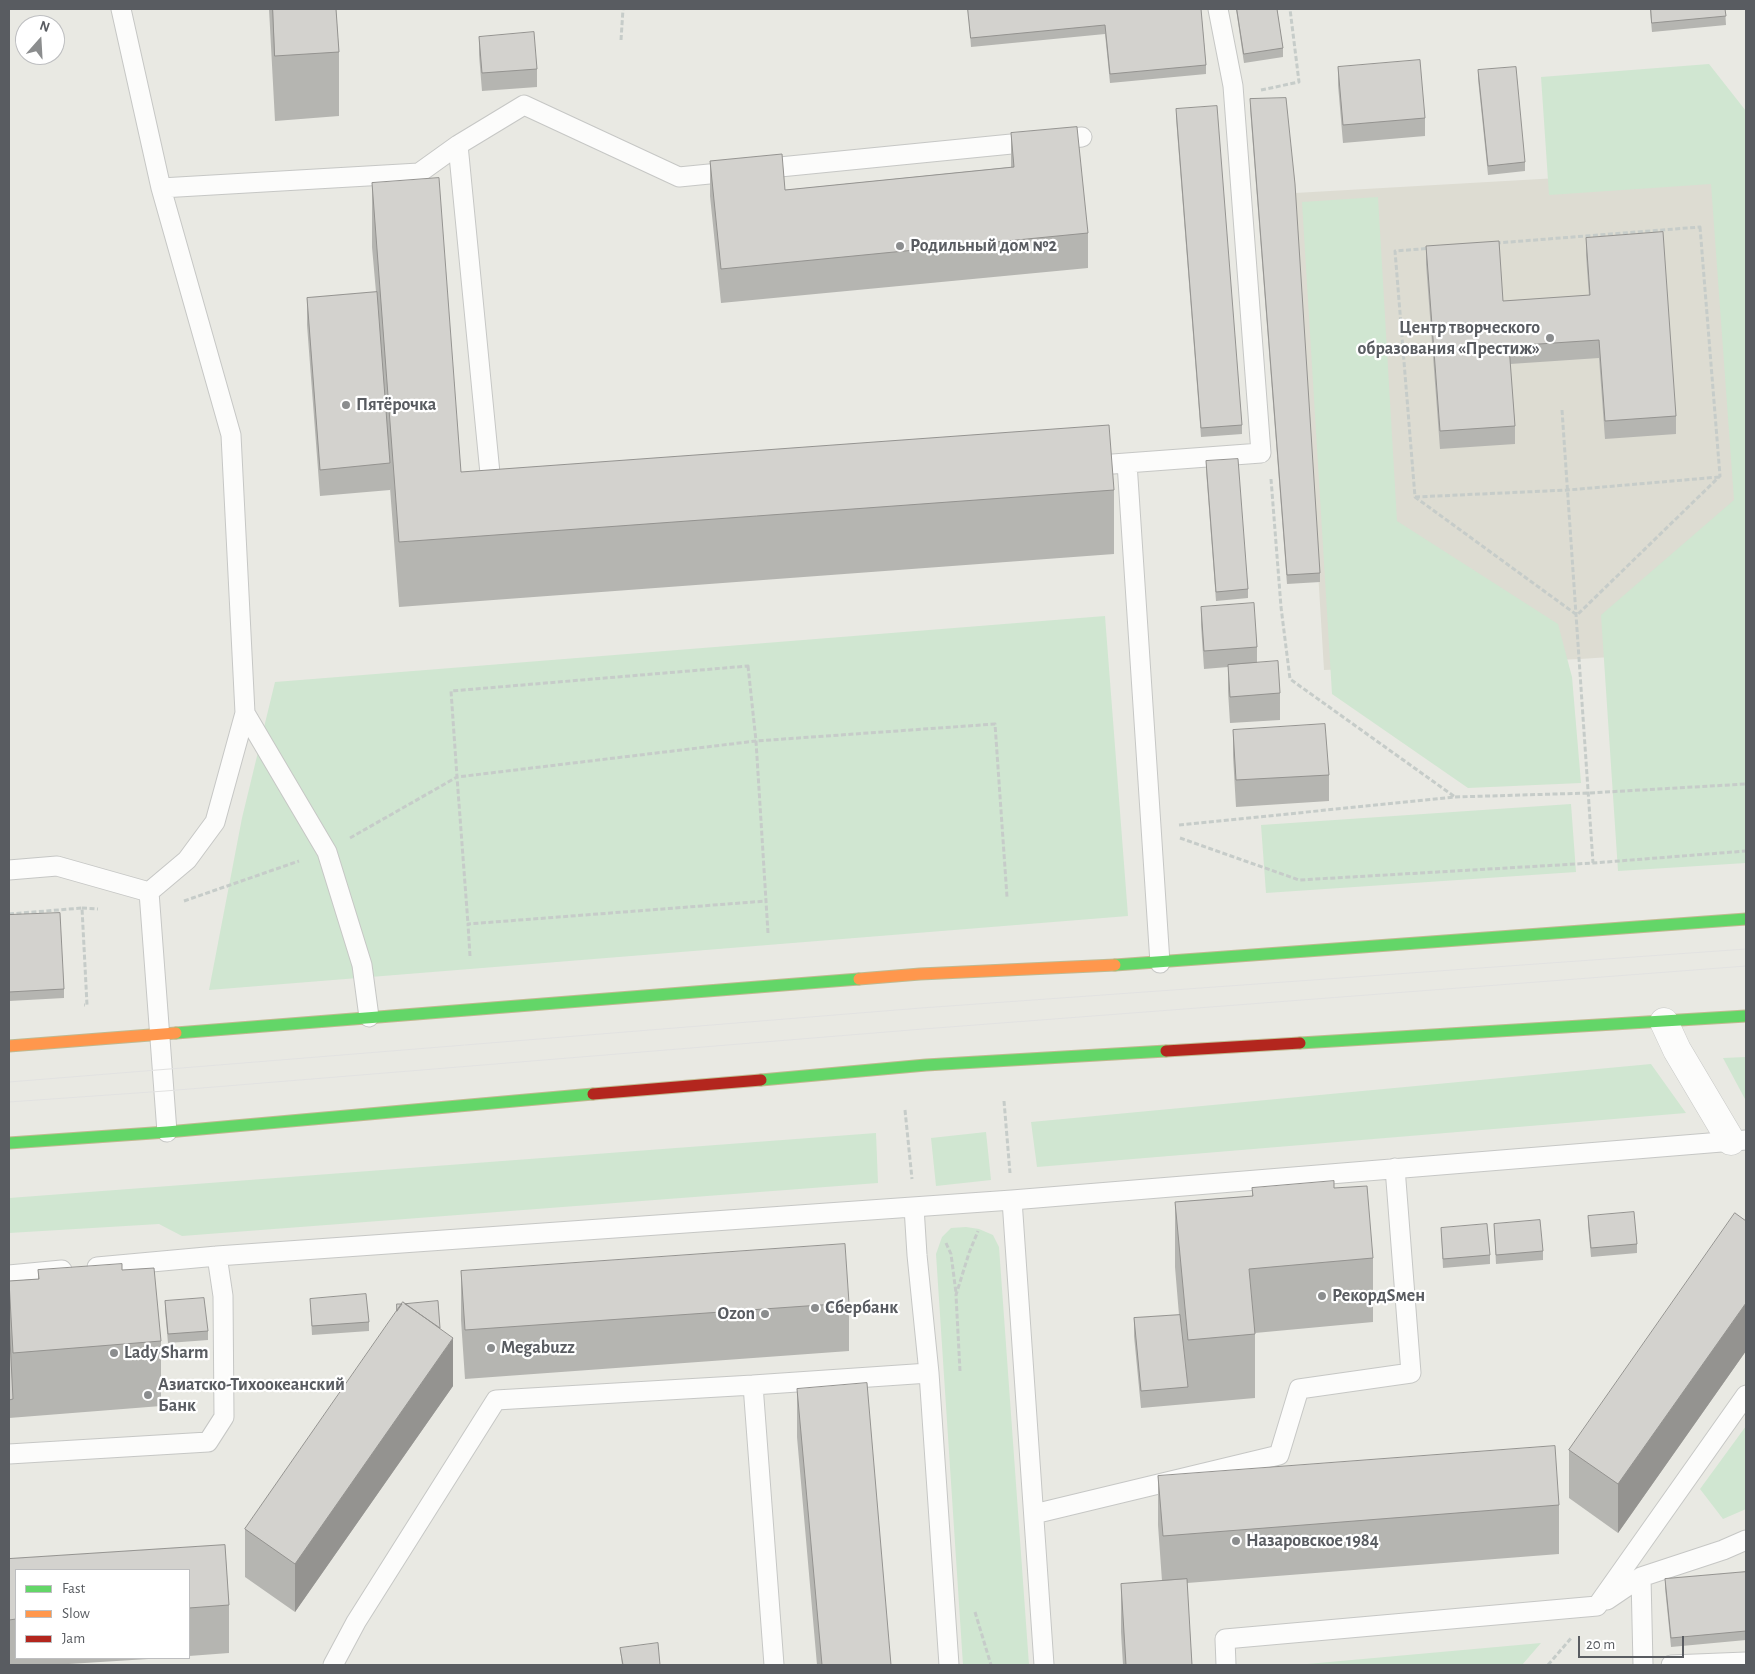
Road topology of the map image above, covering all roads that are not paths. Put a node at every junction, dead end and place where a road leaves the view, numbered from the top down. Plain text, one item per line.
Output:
1 (121, 9) edge
2 (1218, 9) edge
3 (1082, 136) dead end
4 (458, 145) junction
5 (160, 188) junction
6 (1127, 463) junction
7 (1068, 468) edge
8 (504, 510) edge
9 (245, 713) junction
10 (9, 870) edge
11 (150, 892) junction
12 (1746, 919) edge
13 (1160, 963) junction
14 (1746, 1016) edge
15 (369, 1017) junction
16 (1664, 1022) junction
17 (159, 1035) junction
18 (9, 1046) edge
19 (168, 1132) junction
20 (1739, 1141) edge
21 (9, 1143) edge
22 (1395, 1168) junction
23 (1012, 1200) junction
24 (914, 1206) junction
25 (217, 1256) junction
26 (9, 1275) edge
27 (929, 1373) junction
28 (753, 1385) junction
29 (1746, 1395) edge
30 (9, 1454) edge
31 (1034, 1514) junction
32 (1746, 1540) edge
33 (1641, 1578) junction
34 (1597, 1606) junction
35 (1746, 1662) edge
36 (333, 1665) edge
37 (774, 1665) edge
38 (949, 1665) edge
39 (1044, 1665) edge
40 (1226, 1665) edge
41 (1643, 1665) edge
42 (1671, 1665) edge

1 - 5 lane
2 - 6 lane
3 - 4 lane
4 - 5 lane
4 - 8 lane
5 - 9 lane
6 - 7 lane
6 - 13 lane
9 - 11 lane
9 - 15 lane
10 - 11 lane
11 - 17 lane
12 - 13 highway
13 - 15 highway
14 - 16 highway
15 - 17 highway
16 - 19 highway
16 - 20 street
17 - 18 highway
17 - 19 lane
19 - 21 highway
20 - 22 lane
22 - 23 lane
22 - 31 lane
23 - 24 lane
23 - 31 lane
24 - 25 lane
24 - 27 lane
25 - 26 lane
25 - 30 lane
27 - 28 lane
27 - 38 lane
28 - 36 lane
28 - 37 lane
29 - 34 lane
31 - 39 lane
32 - 33 lane
33 - 34 lane
33 - 41 lane
34 - 40 lane
35 - 42 lane

